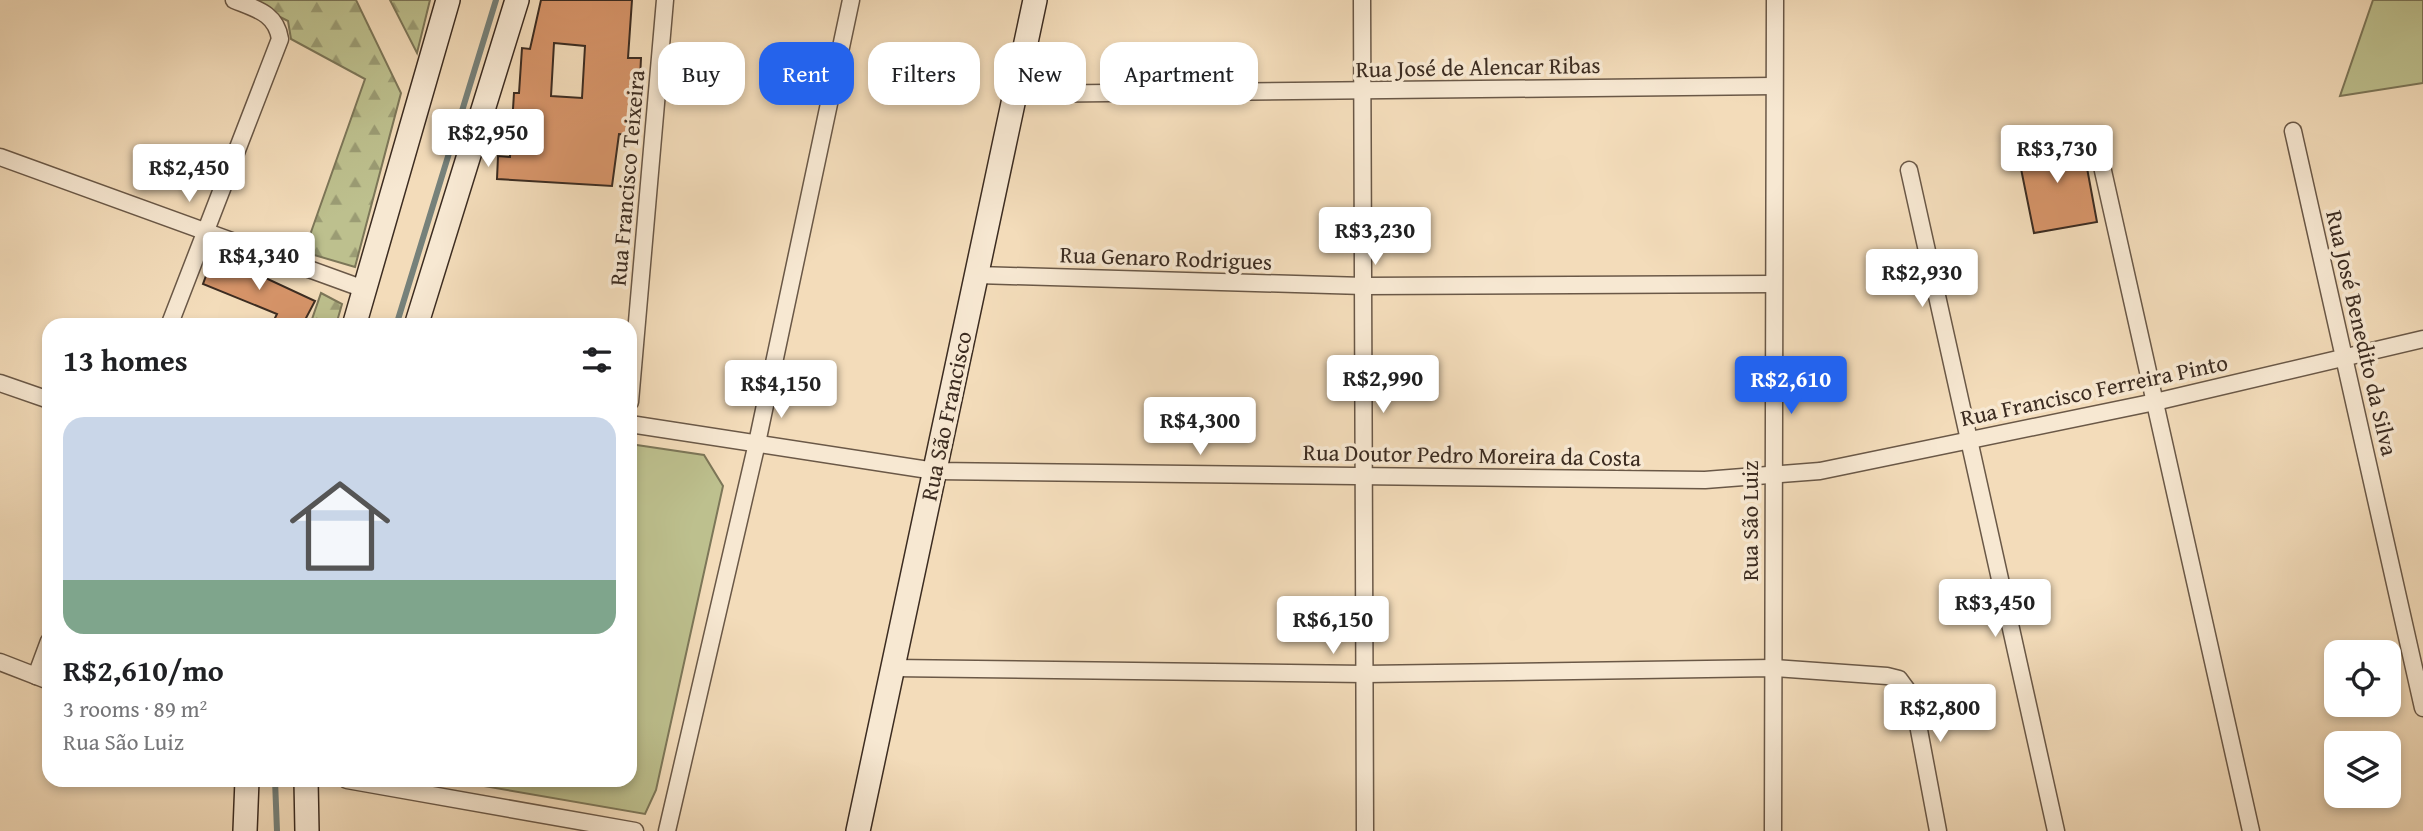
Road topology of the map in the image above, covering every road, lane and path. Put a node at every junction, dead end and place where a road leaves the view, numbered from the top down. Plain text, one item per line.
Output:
1 (234, 0) edge
2 (447, 0) edge
3 (517, 0) edge
4 (665, 0) edge
5 (851, 0) edge
6 (1035, 0) edge
7 (1362, 0) edge
8 (1775, 0) edge
9 (1026, 42) edge
10 (1774, 86) junction
11 (1363, 91) junction
12 (1086, 93) edge
13 (1012, 105) edge
14 (2293, 131) dead end
15 (2099, 153) dead end
16 (0, 157) edge
17 (1909, 170) dead end
18 (205, 229) junction
19 (977, 275) junction
20 (1773, 284) junction
21 (1364, 286) junction
22 (364, 289) junction
23 (172, 318) edge
24 (356, 318) edge
25 (418, 318) edge
26 (637, 322) edge
27 (2423, 338) edge
28 (2344, 357) junction
29 (0, 383) edge
30 (42, 398) edge
31 (2155, 402) junction
32 (637, 425) edge
33 (1969, 440) junction
34 (757, 443) junction
35 (934, 471) junction
36 (1772, 474) junction
37 (1366, 478) junction
38 (0, 662) edge
39 (892, 668) junction
40 (1773, 668) junction
41 (1365, 674) junction
42 (42, 678) edge
43 (2423, 708) edge
44 (247, 787) edge
45 (306, 787) edge
46 (387, 787) edge
47 (246, 831) edge
48 (307, 831) edge
49 (635, 831) edge
50 (667, 831) edge
51 (858, 831) edge
52 (1365, 831) edge
53 (1773, 831) edge
54 (1938, 831) edge
55 (2056, 831) edge
56 (2251, 831) edge

1 - 18 street
2 - 22 street
3 - 25 street
4 - 26 street, Rua Francisco Teixeira
5 - 34 street
6 - 9 street, Rua São Francisco
7 - 11 street
8 - 10 street, Rua São Luiz
10 - 11 street, Rua José de Alencar Ribas
10 - 20 street, Rua São Luiz
11 - 12 street, Rua José de Alencar Ribas
11 - 21 street
13 - 19 street, Rua São Francisco
14 - 28 street, Rua José Benedito da Silva
15 - 31 street
16 - 18 street
17 - 33 street
18 - 22 street
18 - 23 street
19 - 21 street, Rua Genaro Rodrigues
19 - 35 street, Rua São Francisco
20 - 21 street, Rua Genaro Rodrigues
20 - 36 street, Rua São Luiz
21 - 37 street
22 - 24 street
27 - 28 street, Rua Francisco Ferreira Pinto
28 - 31 street, Rua Francisco Ferreira Pinto
28 - 43 street, Rua José Benedito da Silva
29 - 30 street
31 - 33 street, Rua Francisco Ferreira Pinto
31 - 56 street
32 - 34 street, Rua Doutor Pedro Moreira da Costa
33 - 36 street, Rua Francisco Ferreira Pinto
33 - 55 street
34 - 35 street, Rua Doutor Pedro Moreira da Costa
34 - 50 street
35 - 37 street, Rua Doutor Pedro Moreira da Costa
35 - 39 street, Rua São Francisco
36 - 37 street, Rua Doutor Pedro Moreira da Costa
36 - 40 street, Rua São Luiz
37 - 41 street
38 - 42 street
39 - 41 street
39 - 51 street, Rua São Francisco
40 - 41 street
40 - 53 street, Rua São Luiz
40 - 54 street
41 - 52 street
44 - 47 street
45 - 48 street
46 - 49 street

